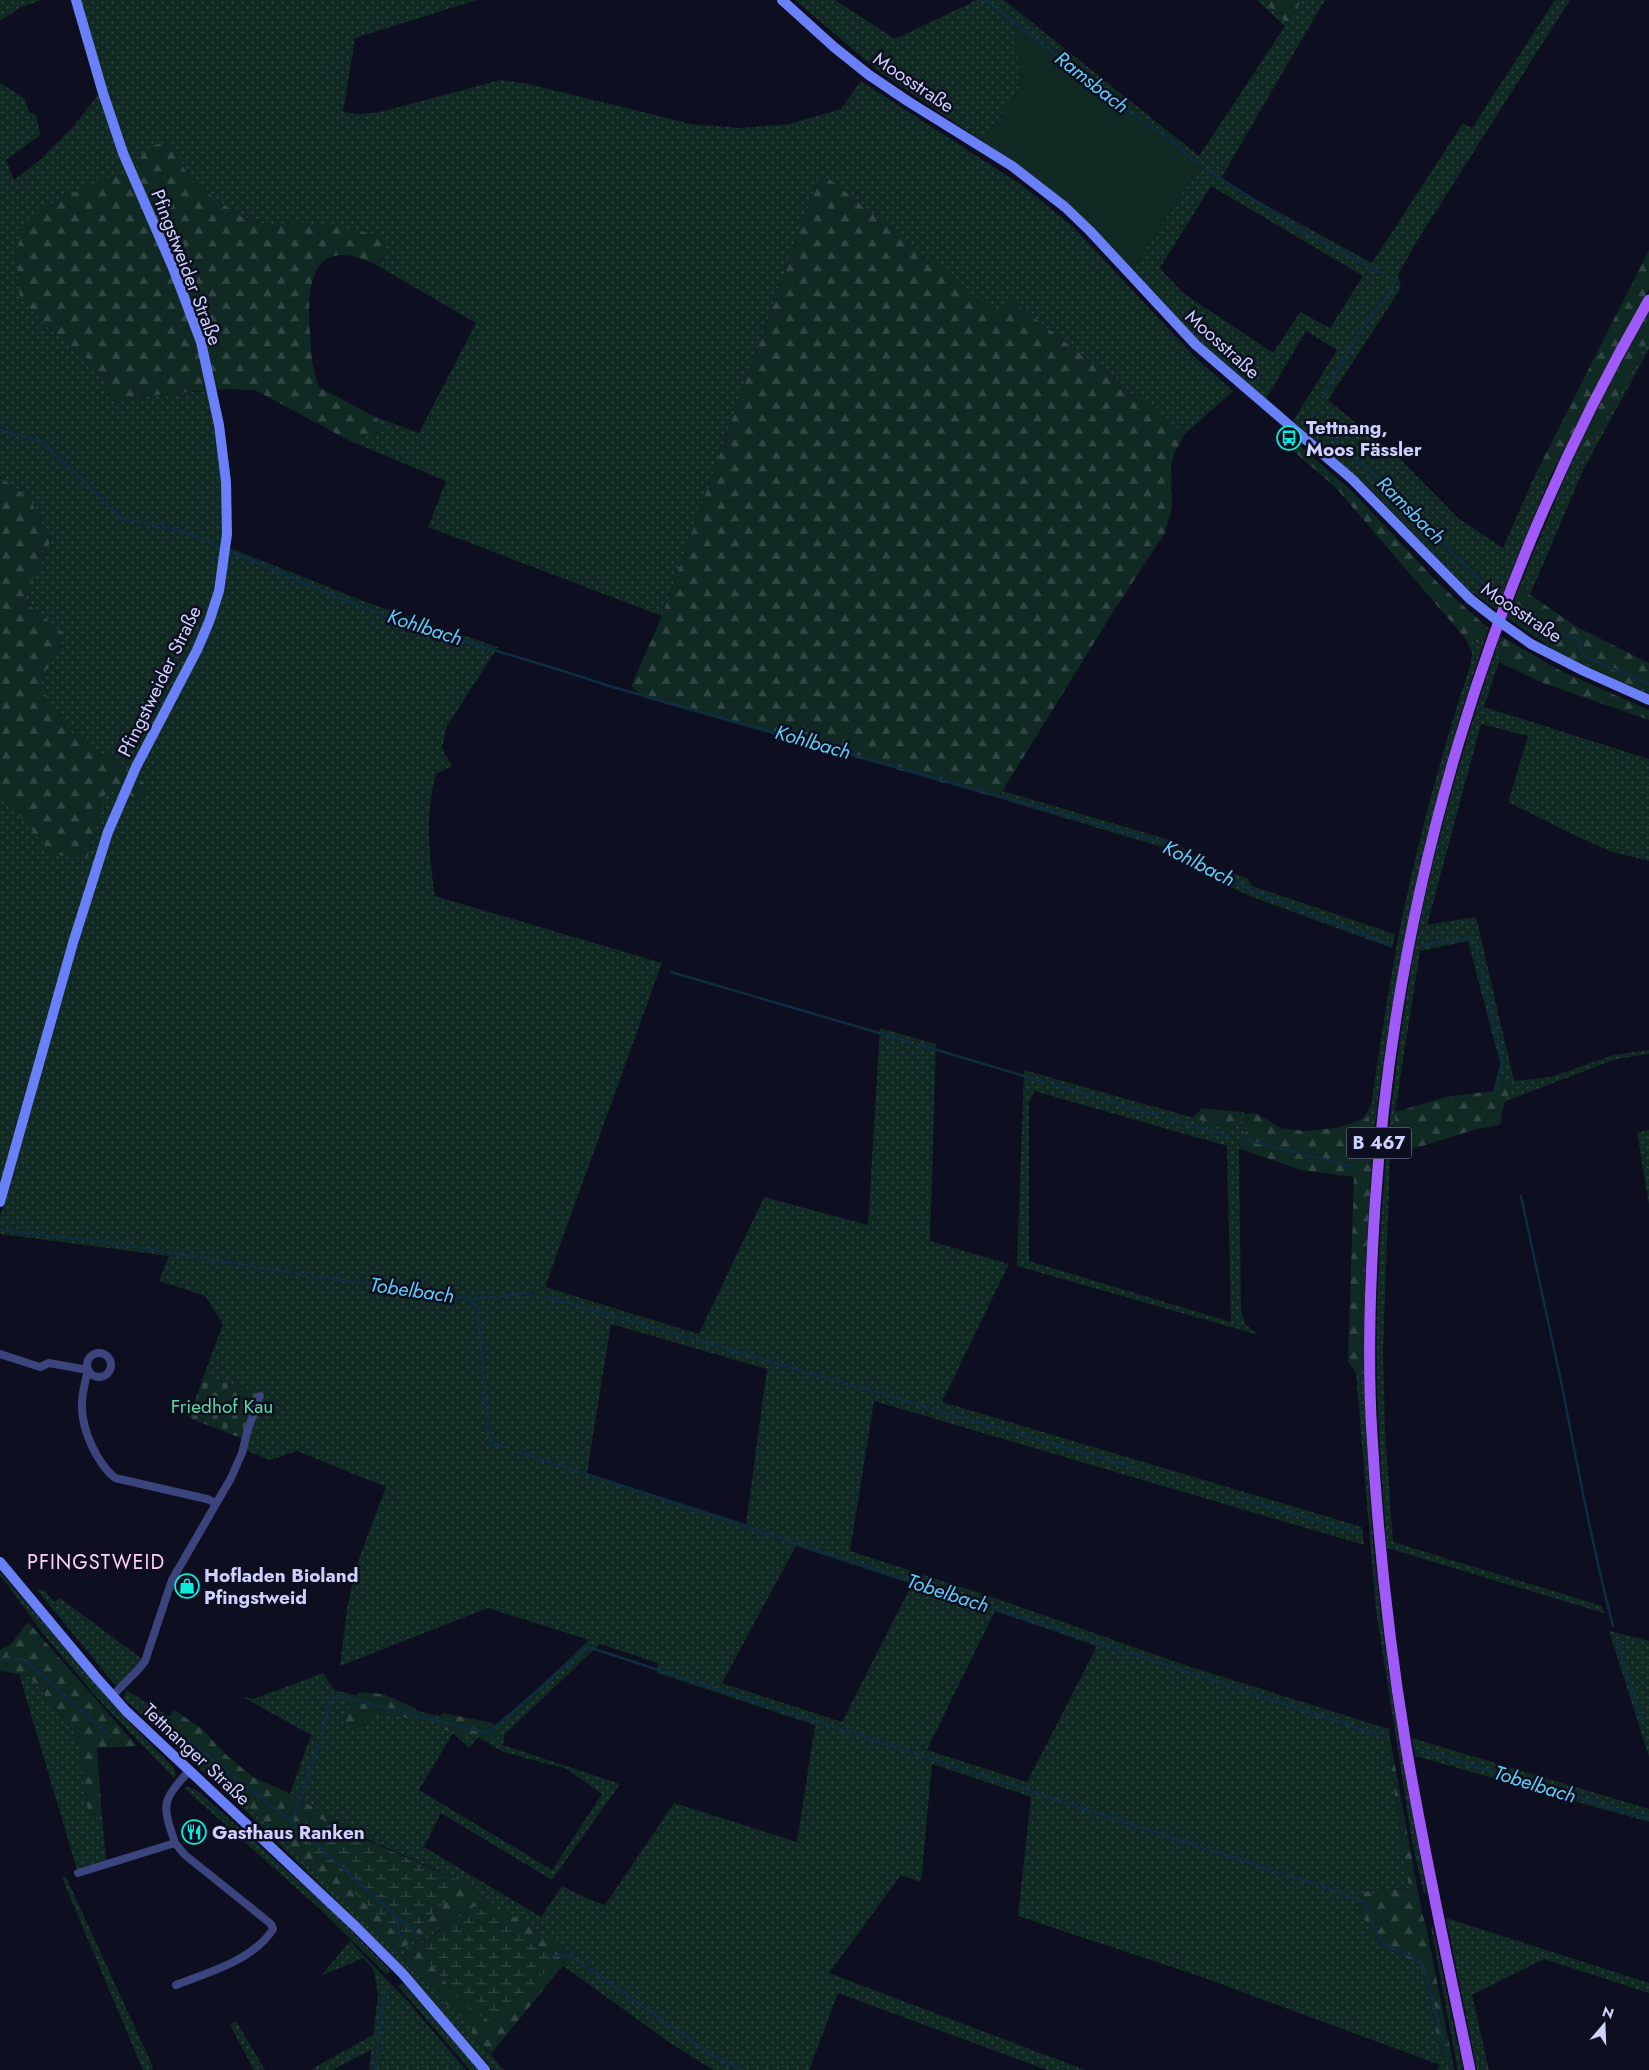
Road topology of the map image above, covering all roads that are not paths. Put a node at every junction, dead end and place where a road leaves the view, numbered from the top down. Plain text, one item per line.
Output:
1 (76, 0) edge
2 (782, 0) edge
3 (1649, 300) edge
4 (1649, 700) edge
5 (0, 1202) edge
6 (0, 1354) edge
7 (260, 1396) dead end
8 (216, 1503) junction
9 (0, 1562) edge
10 (112, 1696) junction
11 (189, 1771) junction
12 (176, 1843) junction
13 (78, 1873) dead end
14 (176, 1985) dead end
15 (485, 2070) edge
16 (1470, 2070) edge

1 - 5 street, Pfingstweider Straße
2 - 4 street, Moosstraße, bridge
3 - 16 main road, B 467
6 - 8 street
7 - 8 street
8 - 10 street
9 - 10 street, Tettnanger Straße
10 - 11 street, Tettnanger Straße
11 - 12 street
11 - 15 street, Tettnanger Straße
12 - 13 street
12 - 14 street

